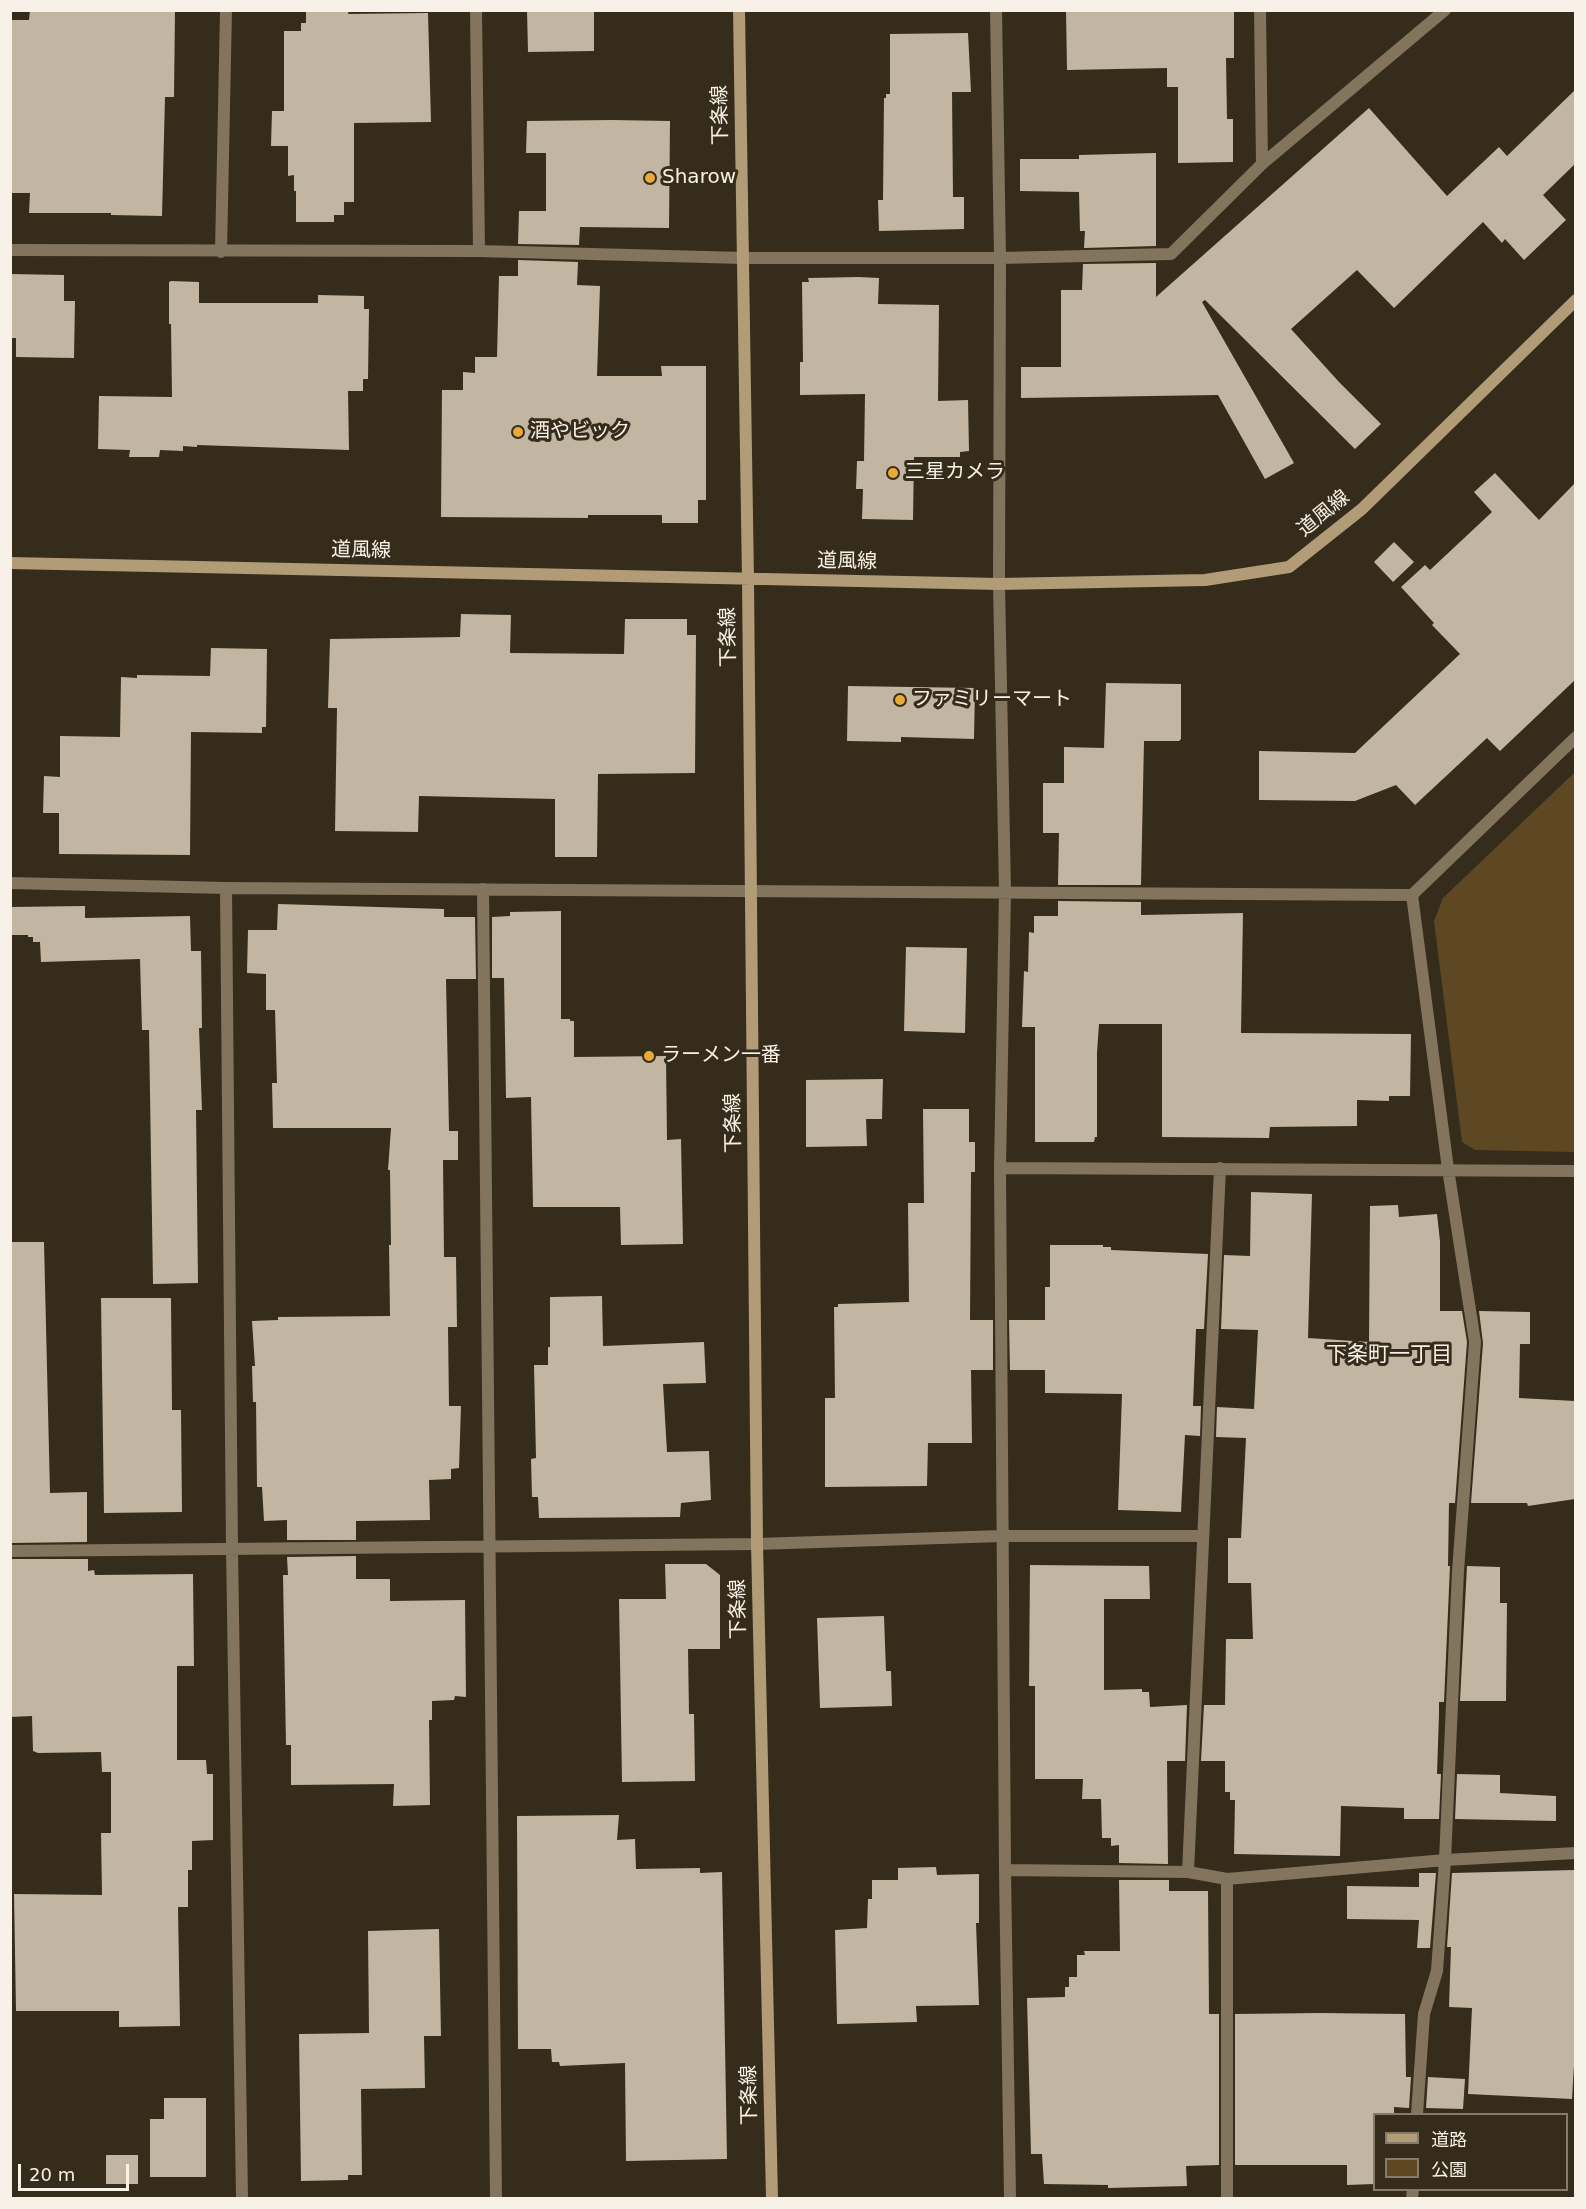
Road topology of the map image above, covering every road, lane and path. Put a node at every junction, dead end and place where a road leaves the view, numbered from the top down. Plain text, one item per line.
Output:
1 (226, 10) edge
2 (476, 10) edge
3 (739, 10) edge
4 (996, 10) edge
5 (1260, 10) edge
6 (1444, 10) edge
7 (1262, 164) junction
8 (10, 250) edge
9 (479, 251) junction
10 (221, 252) junction
11 (743, 258) junction
12 (1000, 258) junction
13 (1575, 300) edge
14 (10, 563) edge
15 (748, 579) junction
16 (999, 584) junction
17 (1575, 737) edge
18 (10, 883) edge
19 (226, 888) junction
20 (483, 889) junction
21 (751, 890) junction
22 (1005, 892) junction
23 (1412, 895) junction
24 (1000, 1168) junction
25 (1220, 1168) junction
26 (1448, 1169) junction
27 (1575, 1171) edge
28 (1002, 1536) junction
29 (1202, 1536) junction
30 (757, 1544) junction
31 (488, 1546) junction
32 (232, 1548) junction
33 (10, 1551) edge
34 (1575, 1853) edge
35 (1445, 1860) junction
36 (1005, 1870) junction
37 (1188, 1872) junction
38 (1227, 1879) junction
39 (1418, 2113) edge
40 (242, 2199) edge
41 (496, 2199) edge
42 (772, 2199) edge
43 (1010, 2199) edge
44 (1227, 2199) edge

1 - 10 street
2 - 9 street
3 - 11 street, 下条線
4 - 12 street
5 - 7 street
6 - 7 street
7 - 12 street
8 - 10 street
9 - 10 street
9 - 11 street
11 - 12 street
11 - 15 street, 下条線
12 - 16 street
13 - 16 street, 道風線
14 - 15 street, 道風線
15 - 16 street, 道風線
15 - 21 street, 下条線
16 - 22 street
17 - 23 street
18 - 19 street
19 - 20 street
19 - 32 street
20 - 21 street
20 - 31 street
21 - 22 street
21 - 30 street, 下条線
22 - 23 street
22 - 24 street
23 - 26 street
24 - 25 street
24 - 28 street
25 - 26 street
25 - 29 street
26 - 27 street
26 - 35 street
28 - 29 street
28 - 30 street
28 - 36 street
29 - 37 street
30 - 31 street
30 - 42 street, 下条線
31 - 32 street
31 - 41 street
32 - 33 street
32 - 40 street
34 - 35 street
35 - 38 street
35 - 39 street
36 - 37 street
36 - 43 street
37 - 38 street
38 - 44 street

